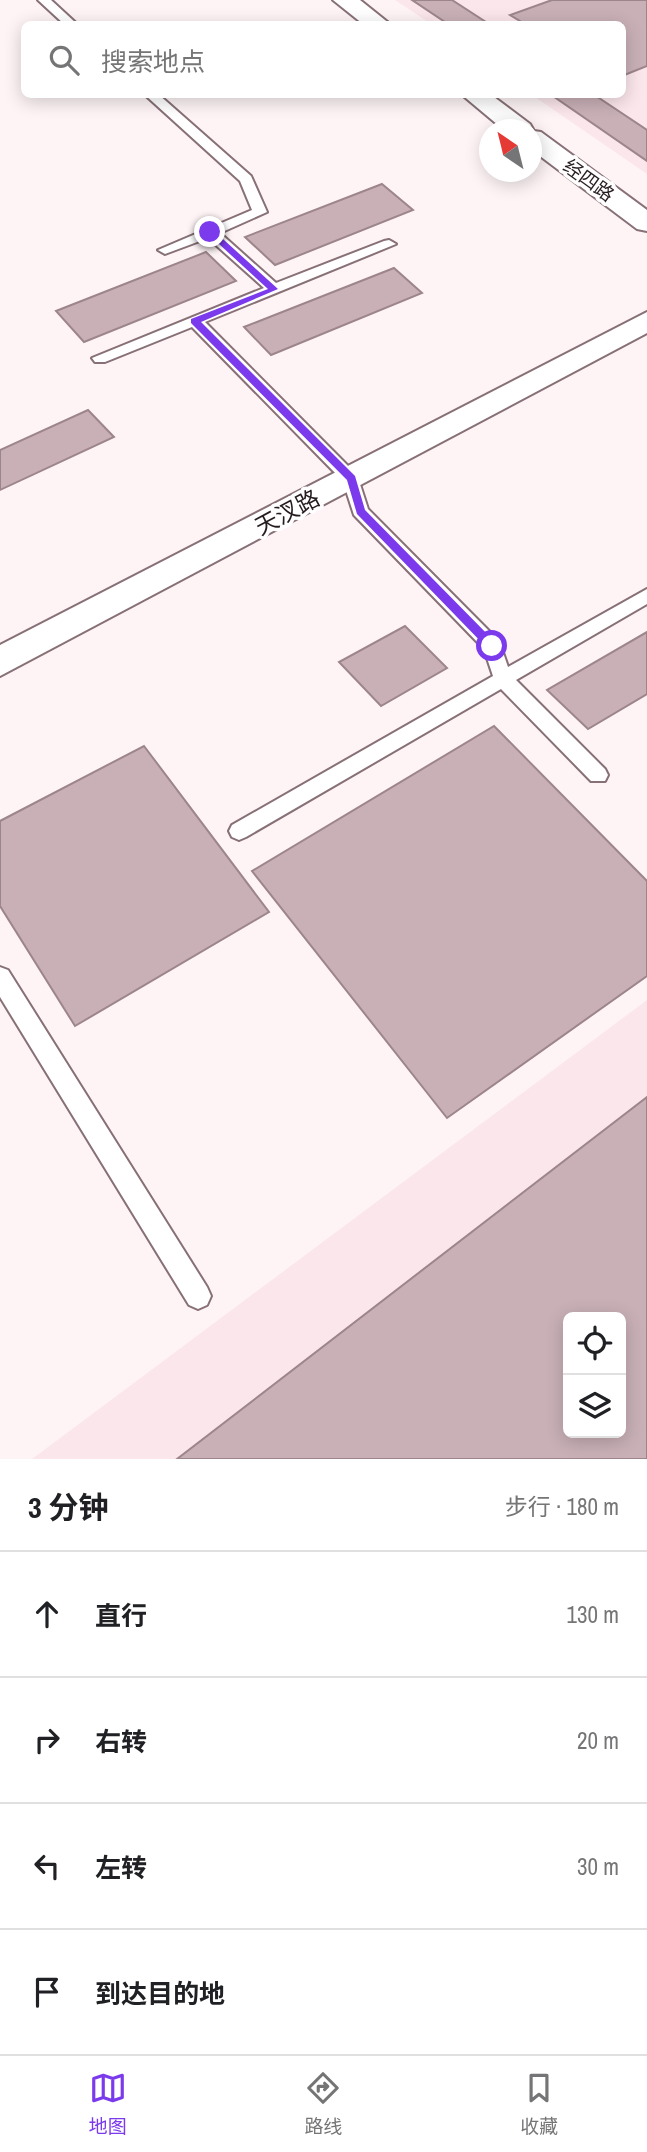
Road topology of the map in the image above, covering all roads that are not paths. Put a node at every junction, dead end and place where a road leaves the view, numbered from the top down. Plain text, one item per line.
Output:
1 (44, 0) edge
2 (345, 0) edge
3 (68, 21) edge
4 (374, 21) edge
5 (155, 98) edge
6 (478, 98) edge
7 (506, 119) edge
8 (542, 146) edge
9 (647, 223) edge
10 (210, 232) junction
11 (388, 244) dead end
12 (165, 250) dead end
13 (274, 289) junction
14 (195, 321) junction
15 (647, 321) edge
16 (100, 358) dead end
17 (351, 479) junction
18 (647, 596) edge
19 (0, 662) edge
20 (503, 679) junction
21 (598, 775) dead end
22 (239, 831) dead end
23 (0, 976) edge
24 (198, 1296) dead end

1 - 3 lane
2 - 4 street
5 - 10 lane
6 - 7 street
8 - 9 street, 经四路
10 - 12 lane
10 - 13 lane
11 - 13 lane
13 - 14 lane
14 - 16 lane
14 - 17 lane
15 - 17 street, 天汊路
17 - 19 street, 天汊路
17 - 20 lane
18 - 20 lane
20 - 21 lane
20 - 22 lane
23 - 24 lane

